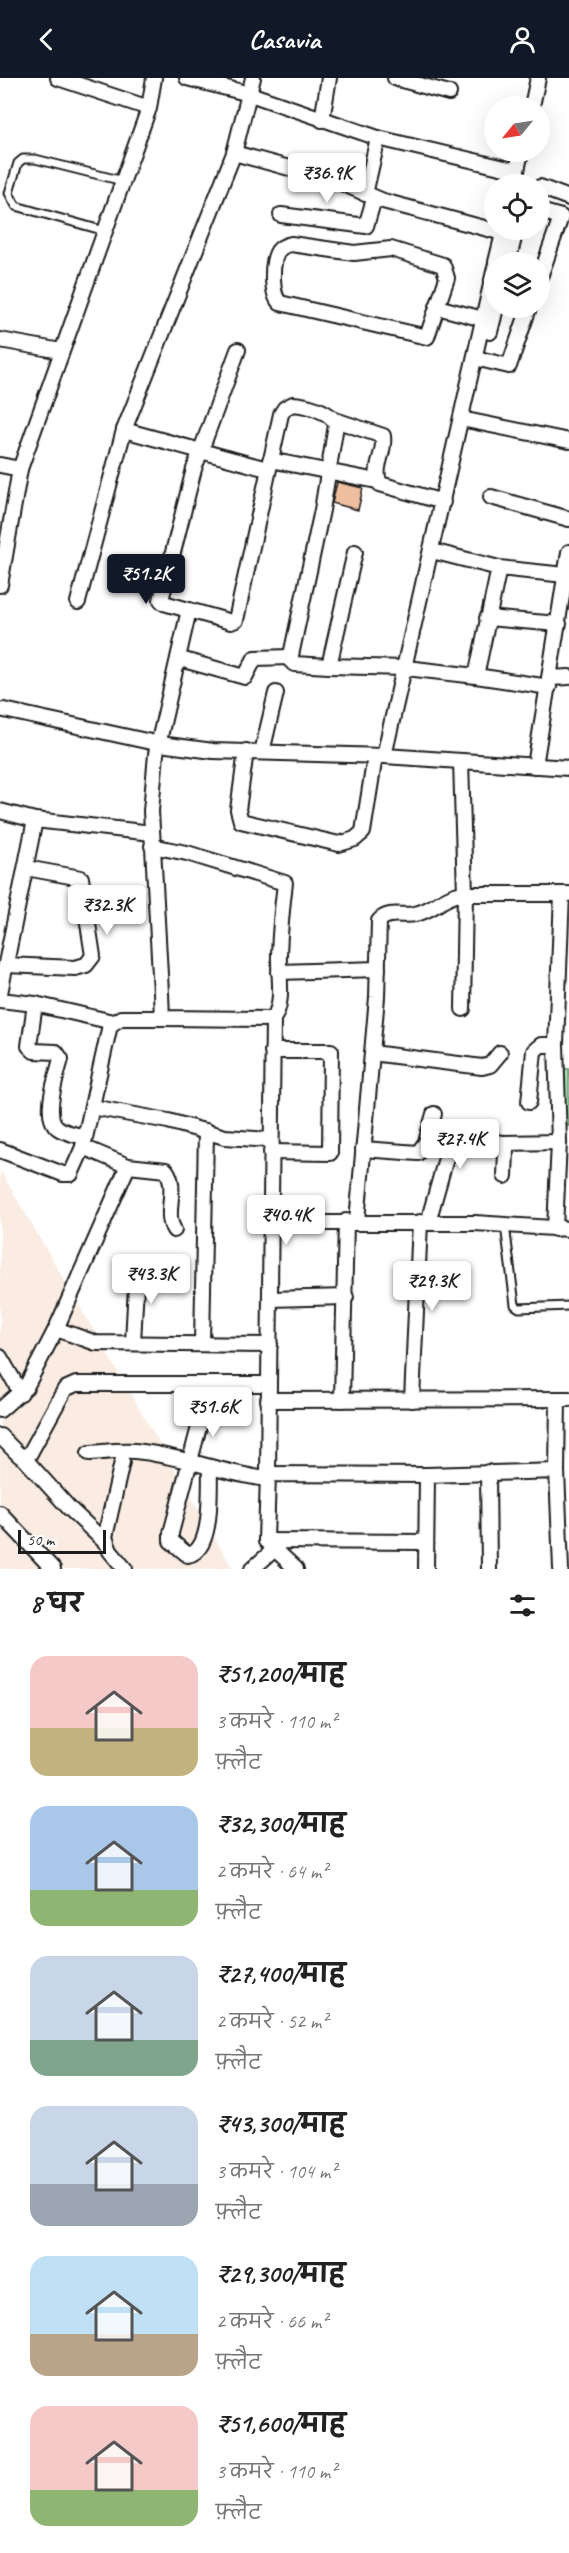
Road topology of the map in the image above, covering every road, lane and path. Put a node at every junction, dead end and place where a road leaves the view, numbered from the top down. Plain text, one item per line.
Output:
1 (58, 78) edge
2 (154, 78) edge
3 (187, 78) edge
4 (254, 78) edge
5 (329, 78) edge
6 (395, 78) edge
7 (538, 78) edge
8 (448, 93) dead end
9 (250, 94) junction
10 (534, 96) edge
11 (149, 108) junction
12 (322, 120) junction
13 (378, 138) junction
14 (234, 153) junction
15 (501, 174) edge
16 (123, 181) junction
17 (550, 191) edge
18 (370, 197) junction
19 (569, 198) edge
20 (550, 213) edge
21 (282, 215) dead end
22 (484, 225) edge
23 (105, 231) junction
24 (549, 252) edge
25 (437, 307) junction
26 (484, 315) edge
27 (493, 318) edge
28 (526, 318) edge
29 (483, 319) junction
30 (0, 340) edge
31 (238, 350) dead end
32 (61, 351) junction
33 (479, 359) junction
34 (461, 419) junction
35 (335, 420) junction
36 (124, 430) junction
37 (569, 441) edge
38 (201, 450) junction
39 (0, 465) edge
40 (268, 465) junction
41 (20, 469) junction
42 (328, 473) junction
43 (377, 481) junction
44 (491, 497) dead end
45 (443, 502) junction
46 (569, 519) edge
47 (4, 541) edge
48 (432, 550) junction
49 (355, 552) dead end
50 (569, 552) edge
51 (499, 568) junction
52 (565, 575) junction
53 (0, 585) edge
54 (78, 602) dead end
55 (189, 610) junction
56 (488, 618) junction
57 (559, 624) junction
58 (290, 657) junction
59 (180, 659) junction
60 (329, 666) junction
61 (406, 668) junction
62 (476, 676) junction
63 (569, 678) edge
64 (549, 682) junction
65 (276, 693) dead end
66 (4, 710) dead end
67 (160, 744) junction
68 (246, 751) junction
69 (262, 752) junction
70 (379, 756) junction
71 (461, 761) junction
72 (535, 766) junction
73 (569, 768) edge
74 (0, 812) edge
75 (35, 820) junction
76 (152, 839) junction
77 (26, 868) junction
78 (465, 894) junction
79 (565, 894) edge
80 (6, 965) junction
81 (378, 969) junction
82 (279, 972) junction
83 (0, 993) edge
84 (0, 1000) edge
85 (35, 1004) junction
86 (463, 1009) dead end
87 (162, 1018) junction
88 (273, 1019) junction
89 (113, 1022) junction
90 (556, 1045) junction
91 (272, 1051) junction
92 (372, 1053) junction
93 (500, 1053) dead end
94 (529, 1102) dead end
95 (92, 1107) junction
96 (434, 1114) dead end
97 (206, 1131) junction
98 (84, 1142) junction
99 (560, 1142) junction
100 (503, 1143) junction
101 (271, 1146) junction
102 (363, 1149) junction
103 (0, 1150) edge
104 (128, 1166) junction
105 (505, 1176) dead end
106 (352, 1221) junction
107 (424, 1222) junction
108 (270, 1223) junction
109 (505, 1225) junction
110 (555, 1229) junction
111 (569, 1229) edge
112 (174, 1230) dead end
113 (137, 1266) dead end
114 (346, 1297) junction
115 (270, 1299) junction
116 (569, 1306) edge
117 (56, 1329) junction
118 (133, 1342) junction
119 (202, 1344) junction
120 (270, 1345) junction
121 (0, 1357) edge
122 (269, 1384) junction
123 (210, 1385) junction
124 (21, 1393) junction
125 (268, 1400) junction
126 (342, 1400) junction
127 (412, 1400) junction
128 (564, 1400) edge
129 (0, 1410) edge
130 (0, 1436) edge
131 (89, 1453) dead end
132 (23, 1457) junction
133 (191, 1461) junction
134 (122, 1462) dead end
135 (210, 1467) junction
136 (557, 1471) junction
137 (488, 1472) junction
138 (427, 1474) junction
139 (268, 1476) junction
140 (0, 1513) edge
141 (105, 1542) junction
142 (426, 1542) junction
143 (271, 1545) junction
144 (53, 1569) edge
145 (125, 1569) edge
146 (252, 1569) edge
147 (296, 1569) edge
148 (426, 1569) edge
149 (489, 1569) edge
150 (561, 1569) edge

1 - 11 street
2 - 11 street
3 - 9 street
4 - 9 street
5 - 12 street
6 - 8 street
7 - 10 street
9 - 12 street
9 - 14 street
11 - 16 street
12 - 13 street
13 - 15 street
13 - 18 street
14 - 18 street
14 - 36 street
16 - 23 street
16 - 23 lane
17 - 19 street
18 - 21 street
18 - 22 street
20 - 24 street
23 - 32 street
25 - 25 street
25 - 29 street
26 - 29 street
27 - 33 street
28 - 33 street
29 - 33 street
30 - 32 street
31 - 38 street
32 - 41 street
33 - 34 street
34 - 37 street
34 - 45 street
35 - 40 street
35 - 42 street
35 - 43 street
36 - 38 street
36 - 54 street
38 - 40 street
38 - 55 street
39 - 41 street
40 - 42 street
40 - 55 street
41 - 47 street
42 - 43 street
42 - 58 street
43 - 45 street
44 - 46 street
45 - 48 street
47 - 53 street
48 - 51 street
48 - 61 street
49 - 60 street
50 - 52 street
51 - 52 street
51 - 56 street
52 - 57 street
55 - 59 street
56 - 57 street
56 - 62 street
57 - 64 street
58 - 59 street
58 - 60 street
59 - 67 street
60 - 61 street
61 - 62 street
61 - 70 street
62 - 64 street
63 - 64 street
64 - 72 street
65 - 69 street
66 - 67 street
67 - 68 street
67 - 76 street
68 - 69 street
68 - 70 street
69 - 70 street
70 - 71 street
71 - 72 street
71 - 78 street
72 - 73 street
74 - 75 street
75 - 76 street
75 - 77 street
76 - 82 street
76 - 87 street
77 - 80 street
77 - 80 street
78 - 79 street
78 - 81 street
78 - 86 street
79 - 90 street
80 - 83 street
81 - 82 street
81 - 92 street
82 - 88 street
84 - 85 street
85 - 89 street
85 - 98 street
87 - 88 street
87 - 89 street
88 - 91 street
89 - 95 street
90 - 94 street
90 - 99 street
91 - 101 street
91 - 101 street
92 - 93 street
92 - 102 street
95 - 97 street
95 - 98 street
96 - 102 street
97 - 101 street
97 - 119 street
98 - 103 street
98 - 104 street
99 - 100 street
99 - 110 street
100 - 105 street
100 - 107 street
101 - 108 street
102 - 106 street
104 - 112 street
104 - 117 street
106 - 107 street
106 - 108 street
106 - 114 street
107 - 109 street
107 - 127 street
108 - 115 street
109 - 110 street
109 - 116 lane
110 - 111 street
113 - 118 street
114 - 115 street
114 - 126 street
115 - 120 street
117 - 118 street
117 - 124 street
118 - 119 street
119 - 120 street
120 - 122 street
121 - 124 street
122 - 123 street
122 - 125 street
123 - 132 street
123 - 133 street
124 - 129 street
125 - 126 street
125 - 139 street
126 - 127 street
127 - 128 street
128 - 136 street
130 - 132 street
131 - 133 street
132 - 141 street
133 - 135 street
133 - 135 street
134 - 141 street
135 - 139 street
136 - 137 street
136 - 150 street
137 - 138 street
137 - 149 street
138 - 139 street
138 - 142 street
139 - 143 street
140 - 144 street
141 - 145 street
142 - 143 street
142 - 148 street
143 - 146 street
143 - 147 street

